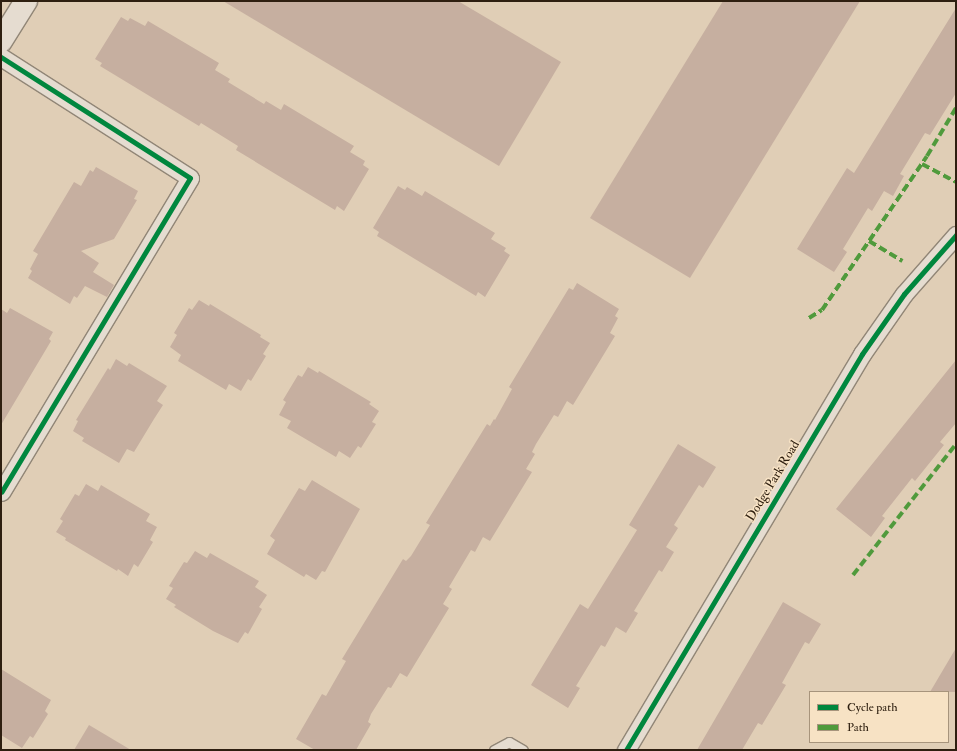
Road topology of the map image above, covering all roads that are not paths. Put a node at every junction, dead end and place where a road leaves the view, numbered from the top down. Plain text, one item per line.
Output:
1 (26, 1) edge
2 (1, 41) edge
3 (1, 57) edge
4 (956, 235) edge
5 (1, 492) edge
6 (494, 750) edge
7 (523, 750) edge
8 (626, 750) edge

1 - 2 street
3 - 5 street
4 - 8 street, Dodge Park Road
6 - 7 lane

